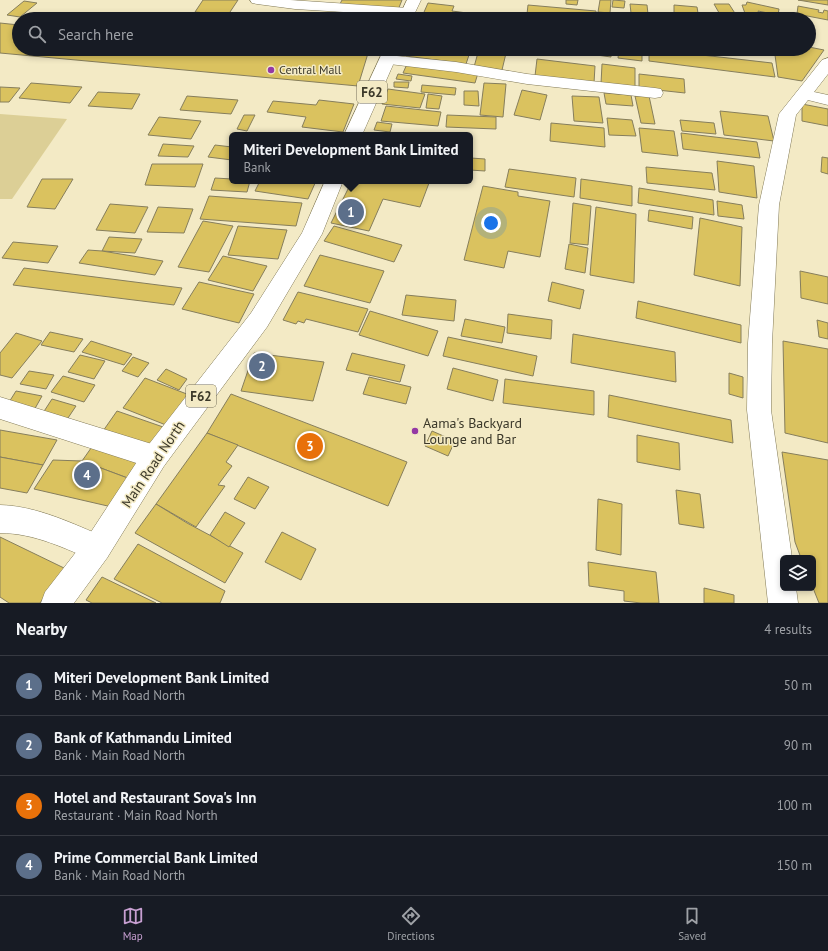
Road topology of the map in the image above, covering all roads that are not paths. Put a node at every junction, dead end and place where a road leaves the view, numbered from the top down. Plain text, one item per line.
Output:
1 (257, 0) edge
2 (409, 10) edge
3 (389, 56) edge
4 (400, 56) edge
5 (828, 63) edge
6 (655, 94) dead end
7 (803, 94) junction
8 (828, 100) edge
9 (354, 132) edge
10 (333, 184) edge
11 (0, 408) edge
12 (154, 457) junction
13 (0, 519) edge
14 (97, 548) junction
15 (56, 603) edge
16 (783, 603) edge

1 - 2 street
3 - 9 street, F62
4 - 6 street
5 - 7 street
7 - 8 street
7 - 16 street
10 - 12 street, Main Road North / F62
11 - 12 street
12 - 14 street, Main Road North / F62
13 - 14 street
14 - 15 street, Main Road North / F62

